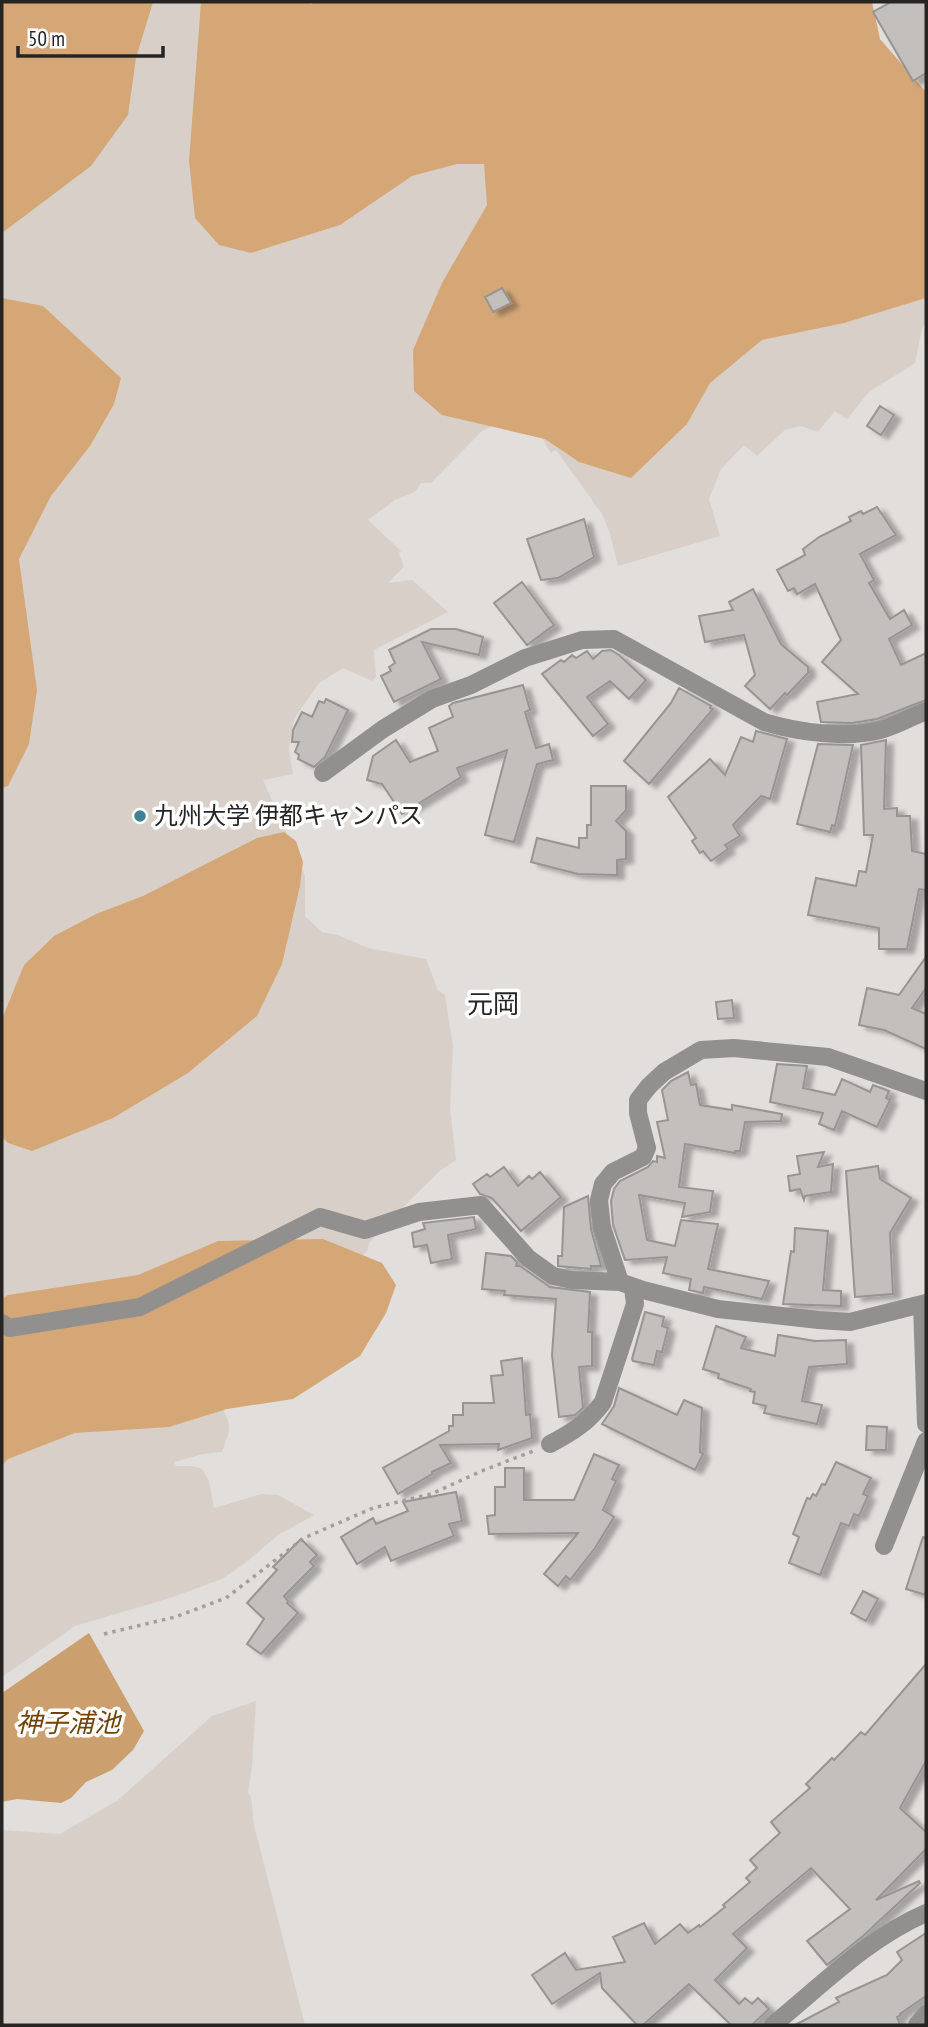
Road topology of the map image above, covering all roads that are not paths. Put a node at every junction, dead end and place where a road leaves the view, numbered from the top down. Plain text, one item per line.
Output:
1 (926, 711) edge
2 (323, 773) dead end
3 (926, 1091) edge
4 (627, 1285) junction
5 (924, 1303) edge
6 (2, 1322) edge
7 (926, 1424) edge
8 (926, 1441) edge
9 (550, 1444) road end
10 (884, 1546) dead end
11 (926, 1913) edge
12 (926, 2014) edge
13 (773, 2025) edge
14 (917, 2025) edge

1 - 2 street
3 - 4 street
4 - 5 street
4 - 6 street
4 - 9 street
5 - 7 street
8 - 10 street
11 - 13 street
12 - 14 street

